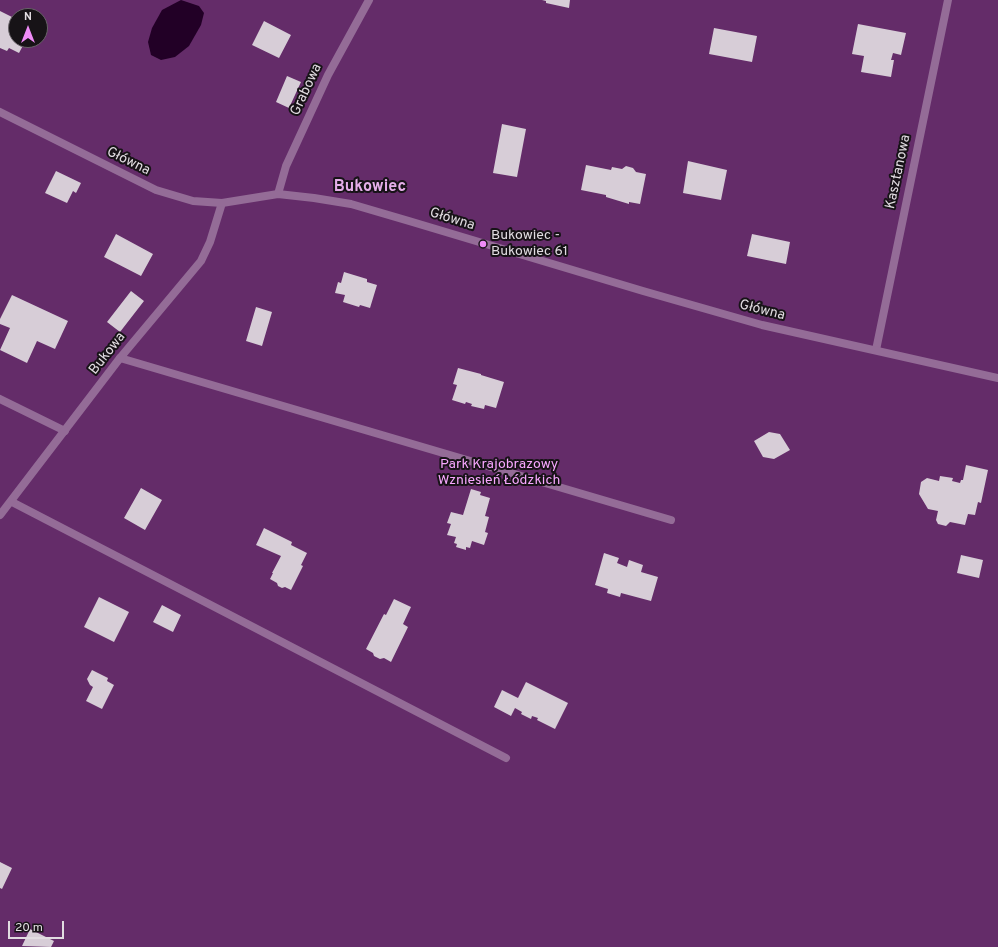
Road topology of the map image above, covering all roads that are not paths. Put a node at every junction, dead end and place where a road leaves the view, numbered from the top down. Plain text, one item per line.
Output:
1 (369, 0) edge
2 (948, 0) edge
3 (0, 112) edge
4 (278, 194) junction
5 (222, 203) junction
6 (876, 350) junction
7 (120, 358) junction
8 (998, 378) edge
9 (0, 399) edge
10 (65, 431) junction
11 (12, 502) junction
12 (0, 515) edge
13 (671, 520) dead end
14 (506, 758) dead end

1 - 4 street, Grabowa
2 - 6 street, Kasztanowa
3 - 5 street, Główna
4 - 5 street, Główna
4 - 6 street, Główna
5 - 7 street, Bukowa
6 - 8 street, Główna
7 - 10 street, Bukowa
7 - 13 street
9 - 10 street
10 - 11 street, Bukowa
11 - 12 street, Bukowa
11 - 14 street

